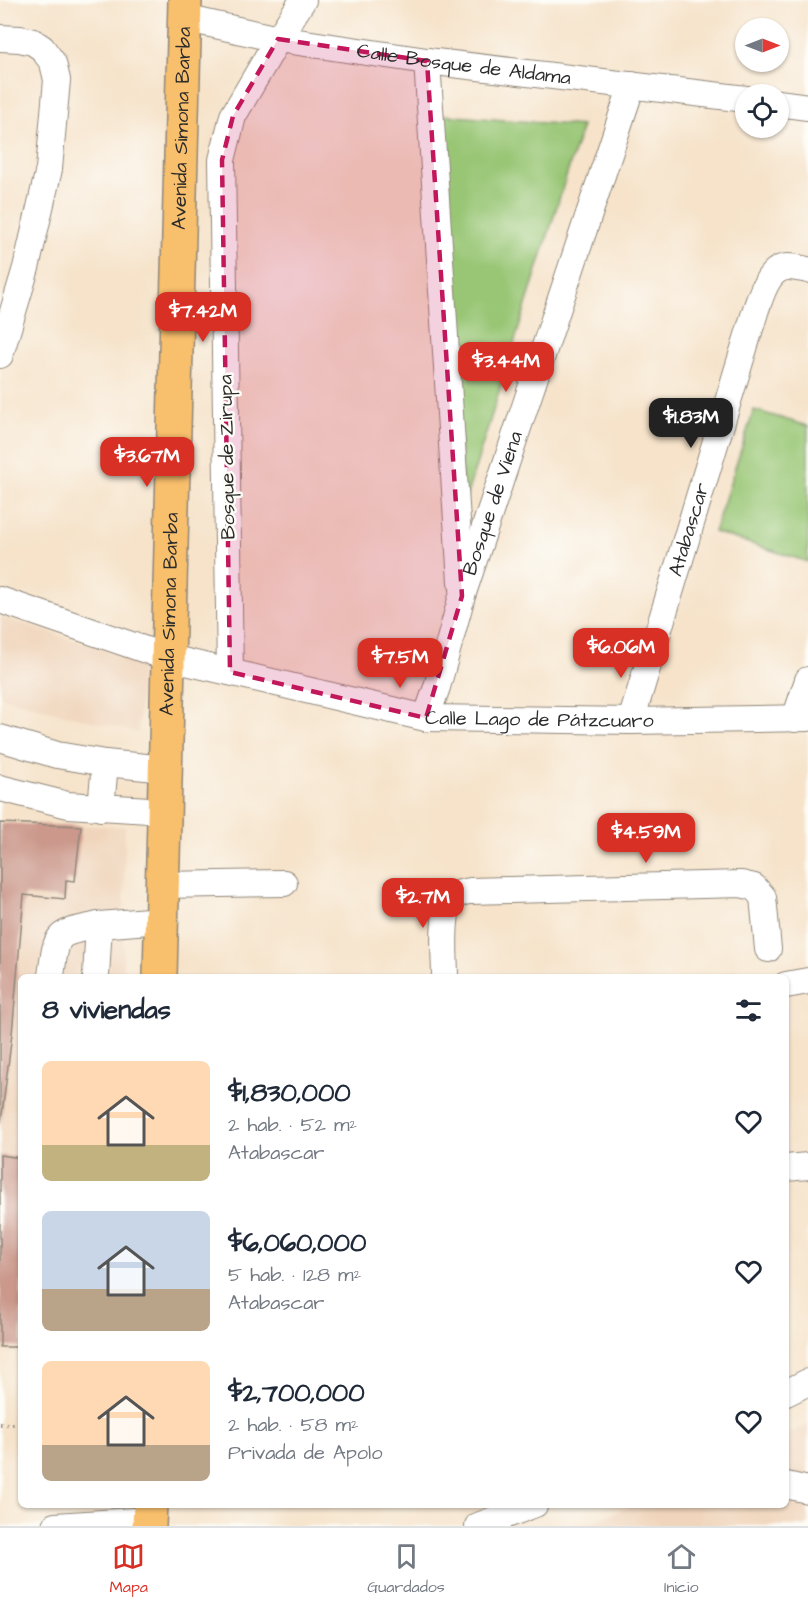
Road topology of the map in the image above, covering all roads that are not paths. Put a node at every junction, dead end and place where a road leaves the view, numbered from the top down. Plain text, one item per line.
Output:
1 (303, 0) edge
2 (184, 9) edge
3 (0, 38) edge
4 (278, 39) junction
5 (427, 61) junction
6 (632, 85) junction
7 (735, 98) edge
8 (789, 104) edge
9 (808, 107) edge
10 (808, 270) edge
11 (0, 355) edge
12 (462, 596) junction
13 (0, 600) edge
14 (169, 658) junction
15 (230, 672) junction
16 (808, 680) edge
17 (426, 718) junction
18 (802, 719) edge
19 (631, 721) junction
20 (0, 738) edge
21 (114, 764) junction
22 (166, 769) junction
23 (0, 788) edge
24 (111, 809) junction
25 (165, 811) junction
26 (284, 883) dead end
27 (162, 885) junction
28 (161, 920) junction
29 (99, 925) junction
30 (768, 949) dead end
31 (51, 974) edge
32 (96, 974) edge
33 (160, 974) edge
34 (445, 974) edge
35 (808, 981) edge
36 (789, 984) edge
37 (808, 1166) edge
38 (789, 1168) edge
39 (808, 1382) edge
40 (789, 1392) edge
41 (789, 1486) edge
42 (808, 1490) edge
43 (525, 1508) edge
44 (150, 1517) edge
45 (55, 1526) edge
46 (478, 1526) edge

1 - 4 street, Bosque de Zirupa
2 - 4 street, Calle Bosque de Aldama
2 - 14 main road, Avenida Simona Barba
3 - 11 street
4 - 5 street, Calle Bosque de Aldama
4 - 15 street, Bosque de Zirupa
5 - 6 street, Calle Bosque de Aldama
5 - 12 street
6 - 7 street, Calle Bosque de Aldama
6 - 12 street, Bosque de Viena
8 - 9 street
10 - 19 street, Atabascar
12 - 17 street, Bosque de Viena
13 - 14 street, Calle Lago de Pátzcuaro
14 - 15 street, Calle Lago de Pátzcuaro
14 - 22 main road, Avenida Simona Barba
15 - 17 street, Calle Lago de Pátzcuaro
16 - 18 street
17 - 19 street, Calle Lago de Pátzcuaro
18 - 19 street, Calle Lago de Pátzcuaro
20 - 21 street
21 - 22 street
21 - 24 street
22 - 25 main road, Avenida Simona Barba
23 - 24 street
24 - 25 street
25 - 27 main road, Avenida Simona Barba
26 - 27 street
27 - 28 main road, Avenida Simona Barba
28 - 29 street
28 - 33 main road, Avenida Simona Barba
29 - 31 street
29 - 32 street
30 - 34 street
35 - 36 street
37 - 38 street
39 - 40 street
41 - 42 street
43 - 46 street
44 - 45 street

